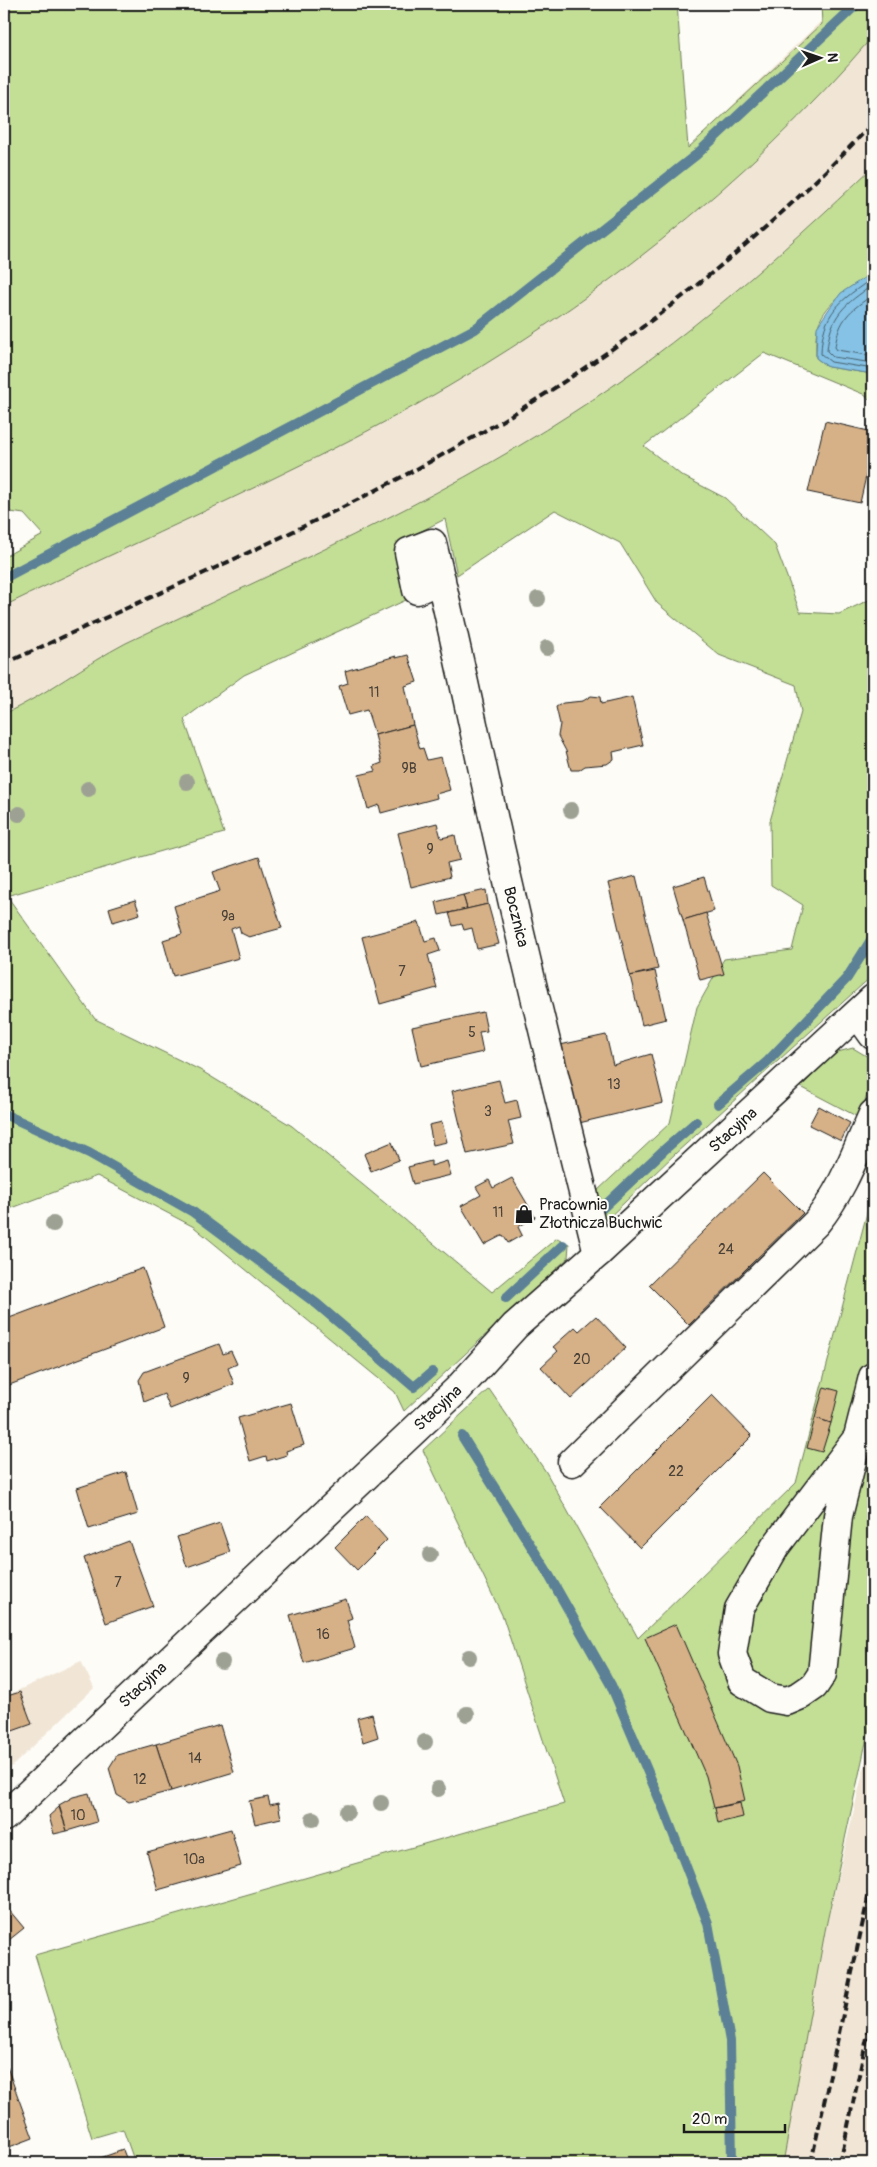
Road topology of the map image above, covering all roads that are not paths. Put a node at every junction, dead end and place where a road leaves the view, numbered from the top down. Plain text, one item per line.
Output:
1 (441, 580) dead end
2 (870, 1024) edge
3 (873, 1114) edge
4 (598, 1253) junction
5 (873, 1377) edge
6 (856, 1440) junction
7 (572, 1462) dead end
8 (4, 1816) edge

1 - 4 street, Bocznica
2 - 4 street, Stacyjna
3 - 7 street
4 - 8 street, Stacyjna
5 - 6 street
6 - 6 street

